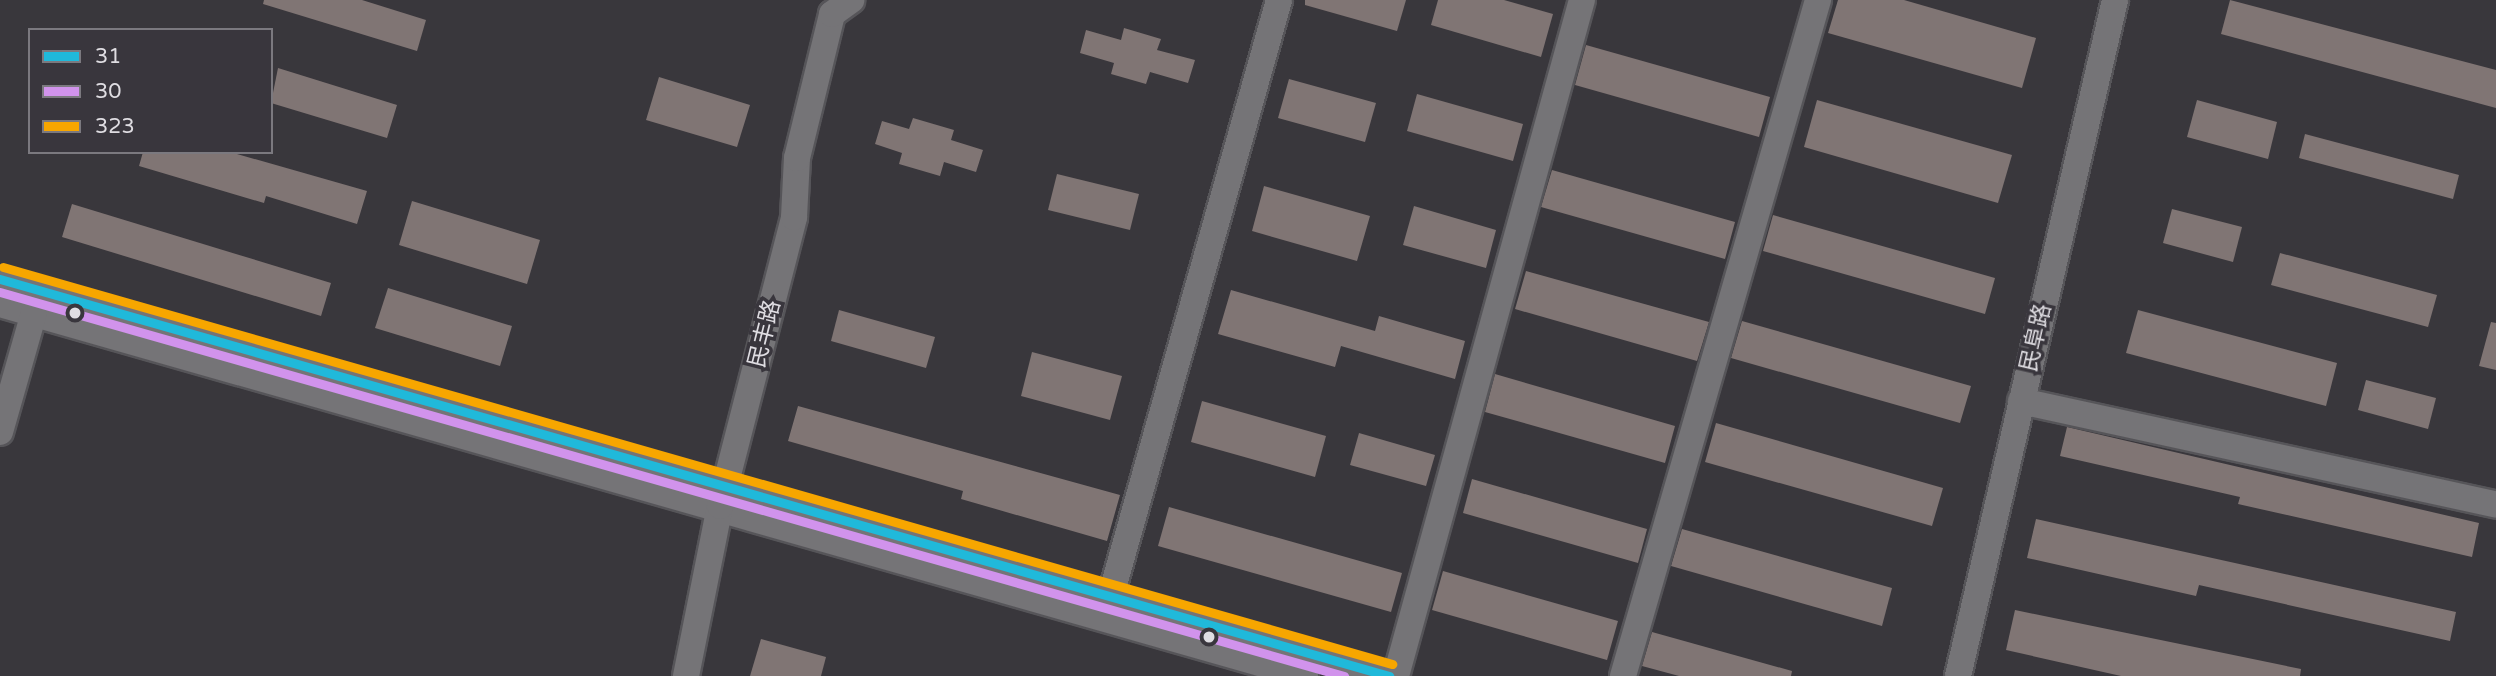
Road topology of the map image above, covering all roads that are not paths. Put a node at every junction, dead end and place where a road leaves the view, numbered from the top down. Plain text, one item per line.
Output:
1 (851, 0) edge
2 (1279, 0) edge
3 (1582, 0) edge
4 (1818, 0) edge
5 (2115, 0) edge
6 (0, 279) edge
7 (0, 304) edge
8 (33, 313) junction
9 (2021, 401) junction
10 (0, 432) edge
11 (723, 495) junction
12 (2496, 505) edge
13 (1111, 595) junction
14 (686, 676) edge
15 (1306, 676) edge
16 (1388, 676) edge
17 (1396, 676) edge
18 (1623, 676) edge
19 (1958, 676) edge

1 - 11 street, 民丰路
2 - 13 street
3 - 17 street
4 - 18 street
5 - 9 street, 民阜路
6 - 11 street
7 - 8 street
8 - 10 street
8 - 11 street
9 - 12 street
9 - 19 street, 民阜路
11 - 13 street
11 - 14 street, 民丰路
11 - 15 street
13 - 16 street

